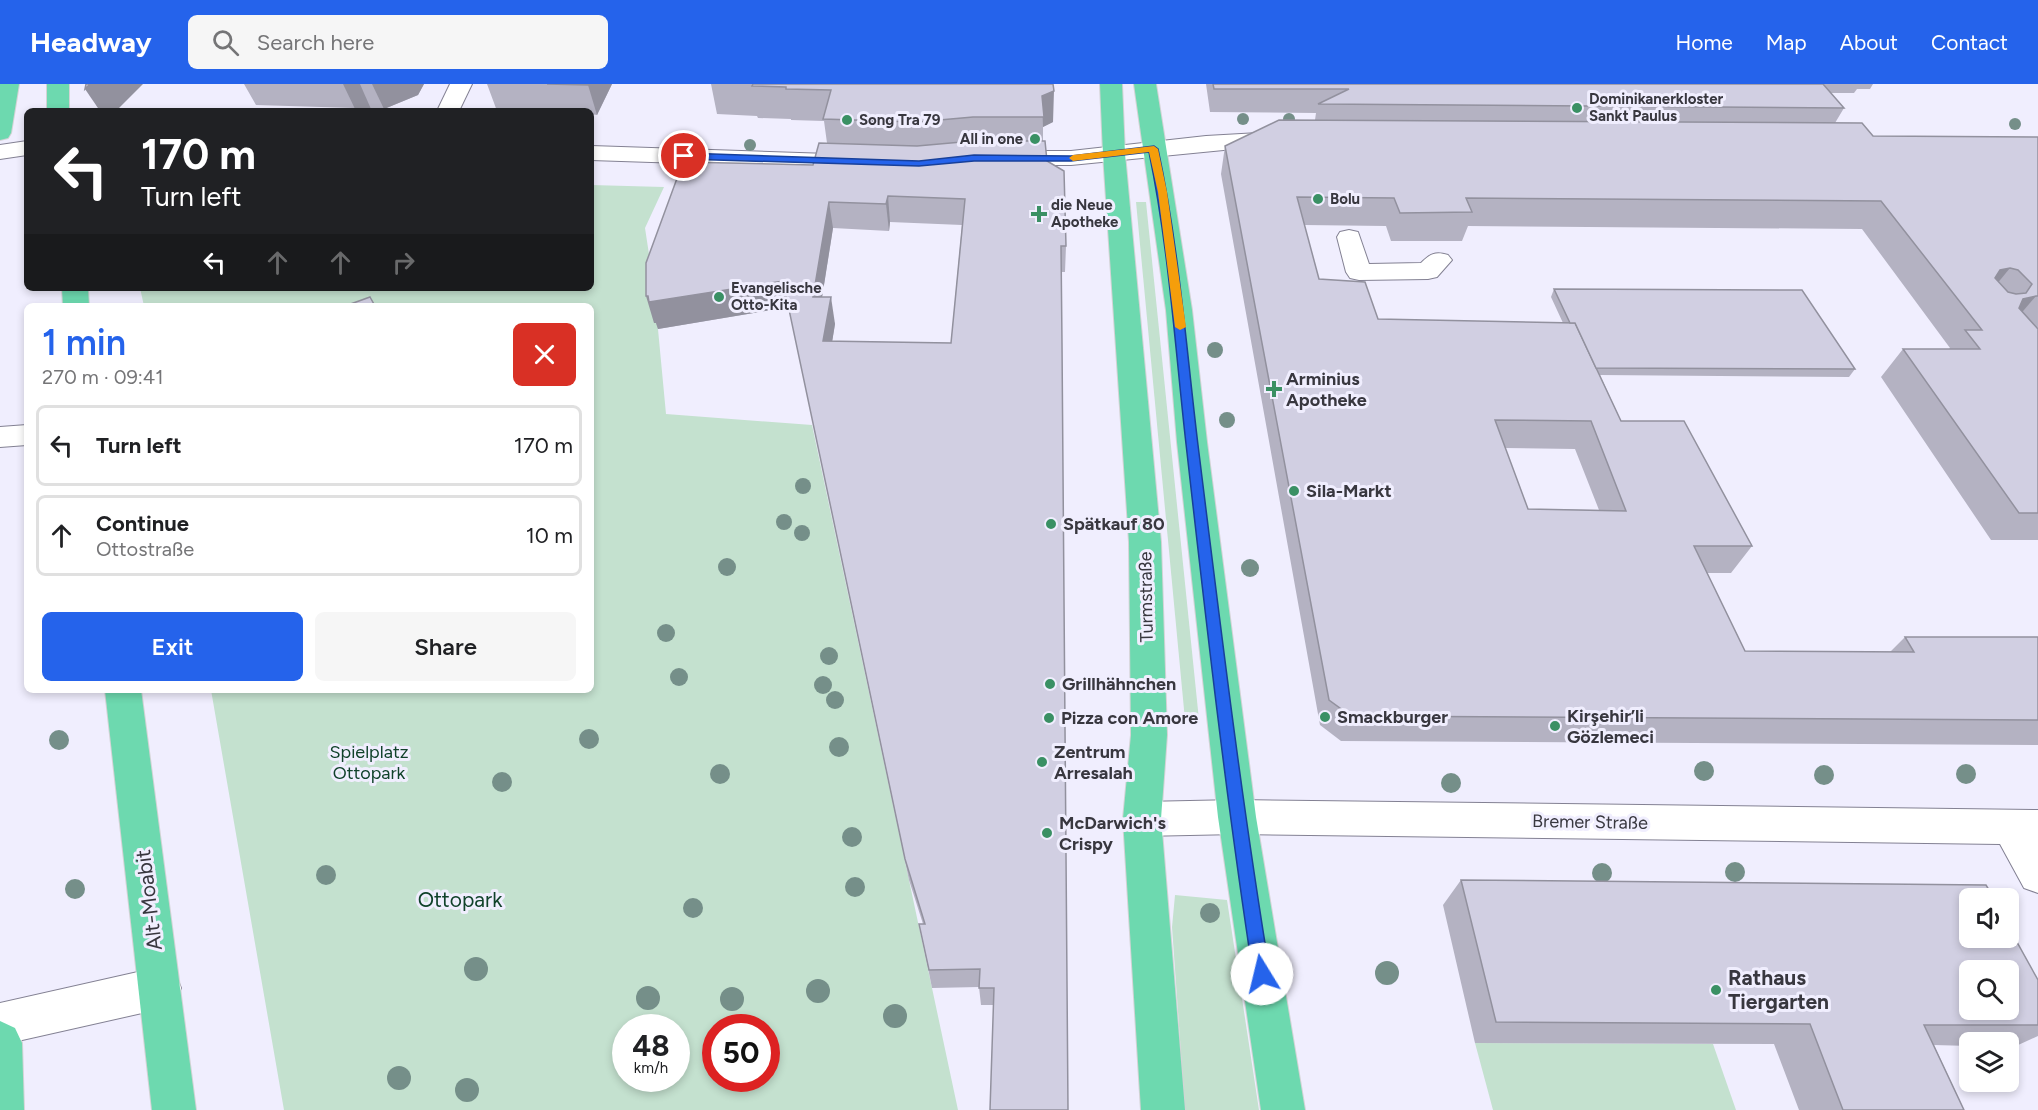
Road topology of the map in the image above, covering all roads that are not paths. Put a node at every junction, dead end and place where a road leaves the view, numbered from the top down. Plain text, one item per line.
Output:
1 (8, 84) edge
2 (58, 84) edge
3 (461, 84) edge
4 (1111, 84) edge
5 (1145, 84) edge
6 (58, 108) edge
7 (449, 108) edge
8 (0, 133) edge
9 (1301, 138) edge
10 (24, 148) edge
11 (1154, 149) junction
12 (0, 152) edge
13 (594, 153) edge
14 (1114, 154) junction
15 (985, 158) edge
16 (885, 162) edge
17 (1349, 237) edge
18 (1439, 260) dead end
19 (24, 435) edge
20 (0, 437) edge
21 (123, 693) edge
22 (1237, 817) junction
23 (1142, 819) junction
24 (2024, 827) edge
25 (2038, 874) edge
26 (160, 988) junction
27 (0, 1024) edge
28 (0, 1043) edge
29 (2, 1110) edge
30 (174, 1110) edge
31 (1163, 1110) edge
32 (1283, 1110) edge

1 - 8 main road
2 - 6 main road
3 - 7 street
4 - 14 main road, Turmstraße
5 - 11 main road
9 - 11 street
10 - 12 street
11 - 14 street
11 - 22 main road
13 - 16 street
14 - 15 street
14 - 23 main road, Turmstraße
17 - 18 street
19 - 20 street
21 - 26 main road, Alt-Moabit
22 - 23 street, Bremer Straße
22 - 24 street, Bremer Straße
22 - 32 main road
23 - 31 main road, Turmstraße
24 - 25 street
26 - 27 street
26 - 30 main road, Alt-Moabit
28 - 29 main road

